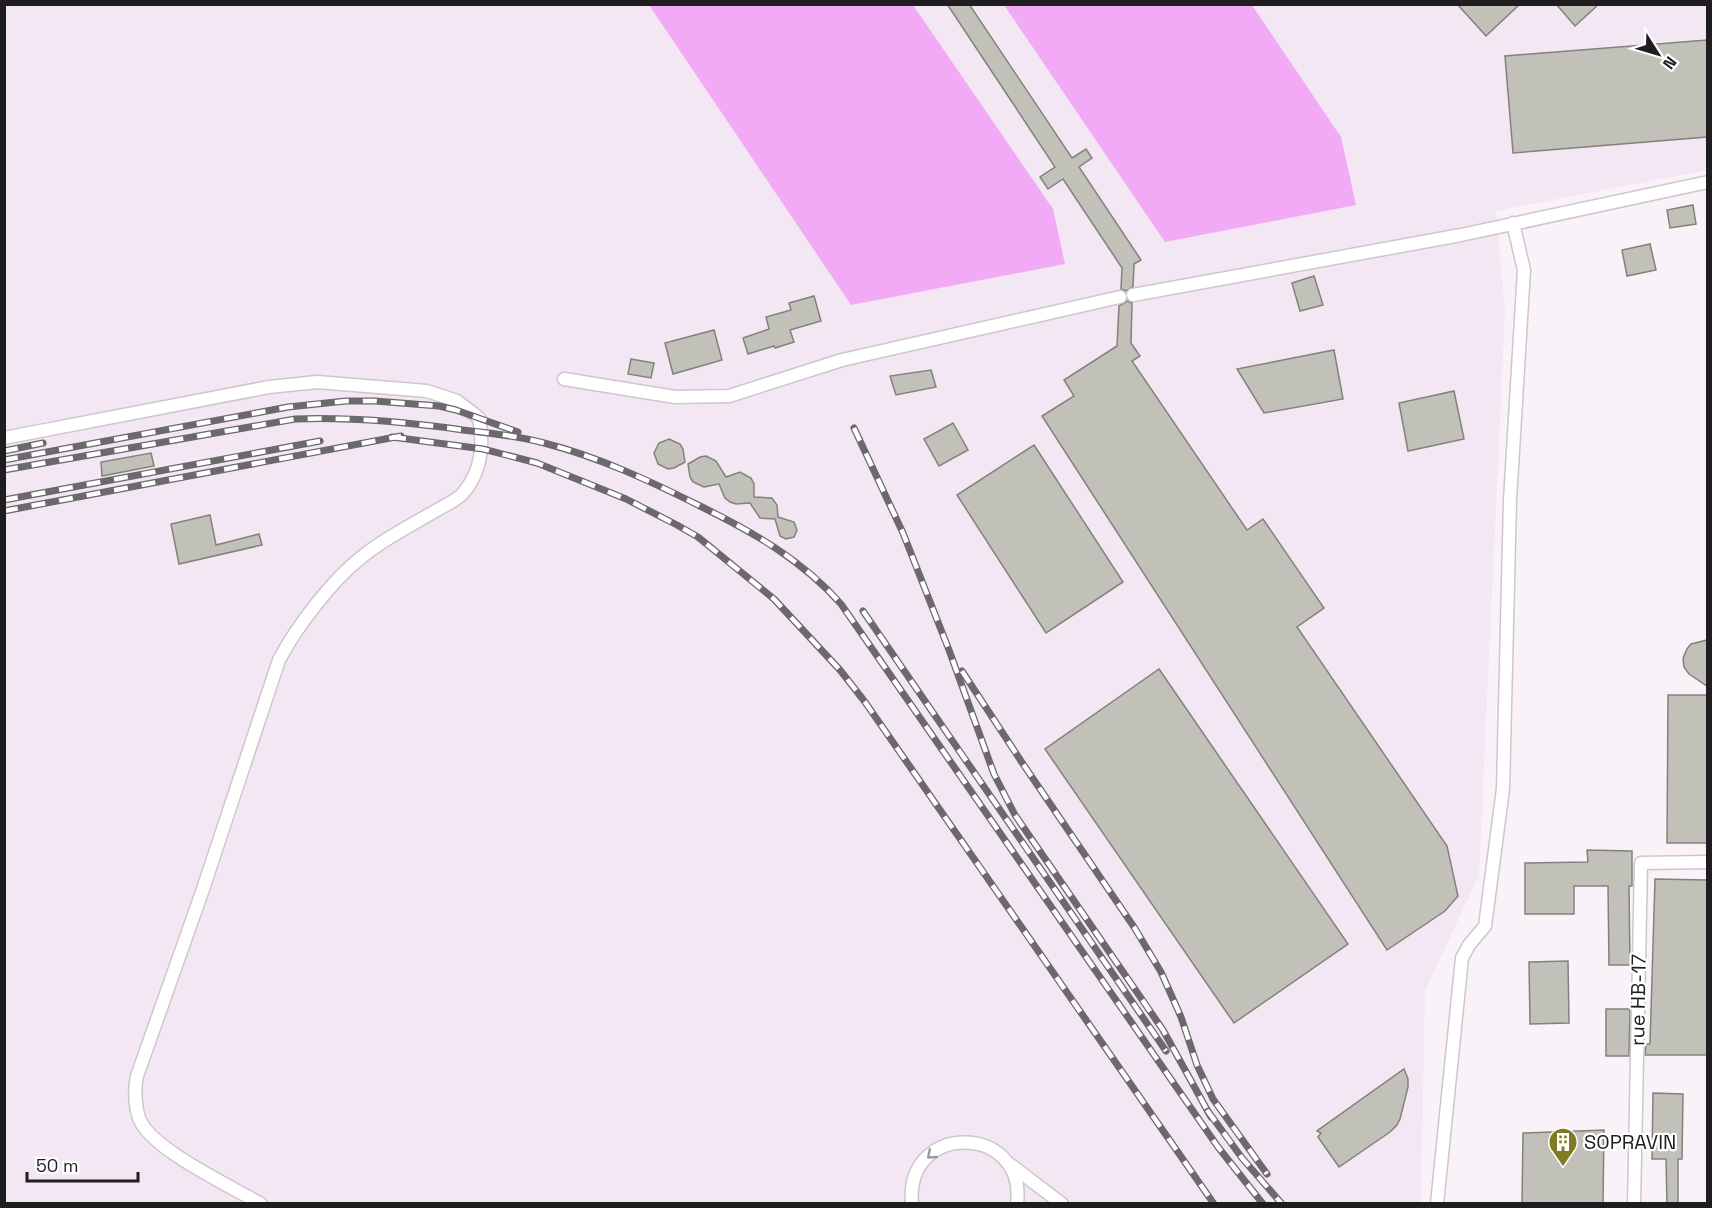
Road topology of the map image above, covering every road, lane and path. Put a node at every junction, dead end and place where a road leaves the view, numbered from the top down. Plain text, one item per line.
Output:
1 (1707, 182) edge
2 (1514, 223) junction
3 (564, 379) dead end
4 (4, 438) edge
5 (1707, 862) edge
6 (1006, 1161) junction
7 (261, 1203) edge
8 (912, 1203) edge
9 (1017, 1203) edge
10 (1062, 1203) edge
11 (1437, 1203) edge
12 (1634, 1203) edge

1 - 2 street
2 - 3 street
2 - 11 street
4 - 7 street
5 - 12 street, rue HB-17
6 -> 8 street
6 - 9 street
6 - 10 street

